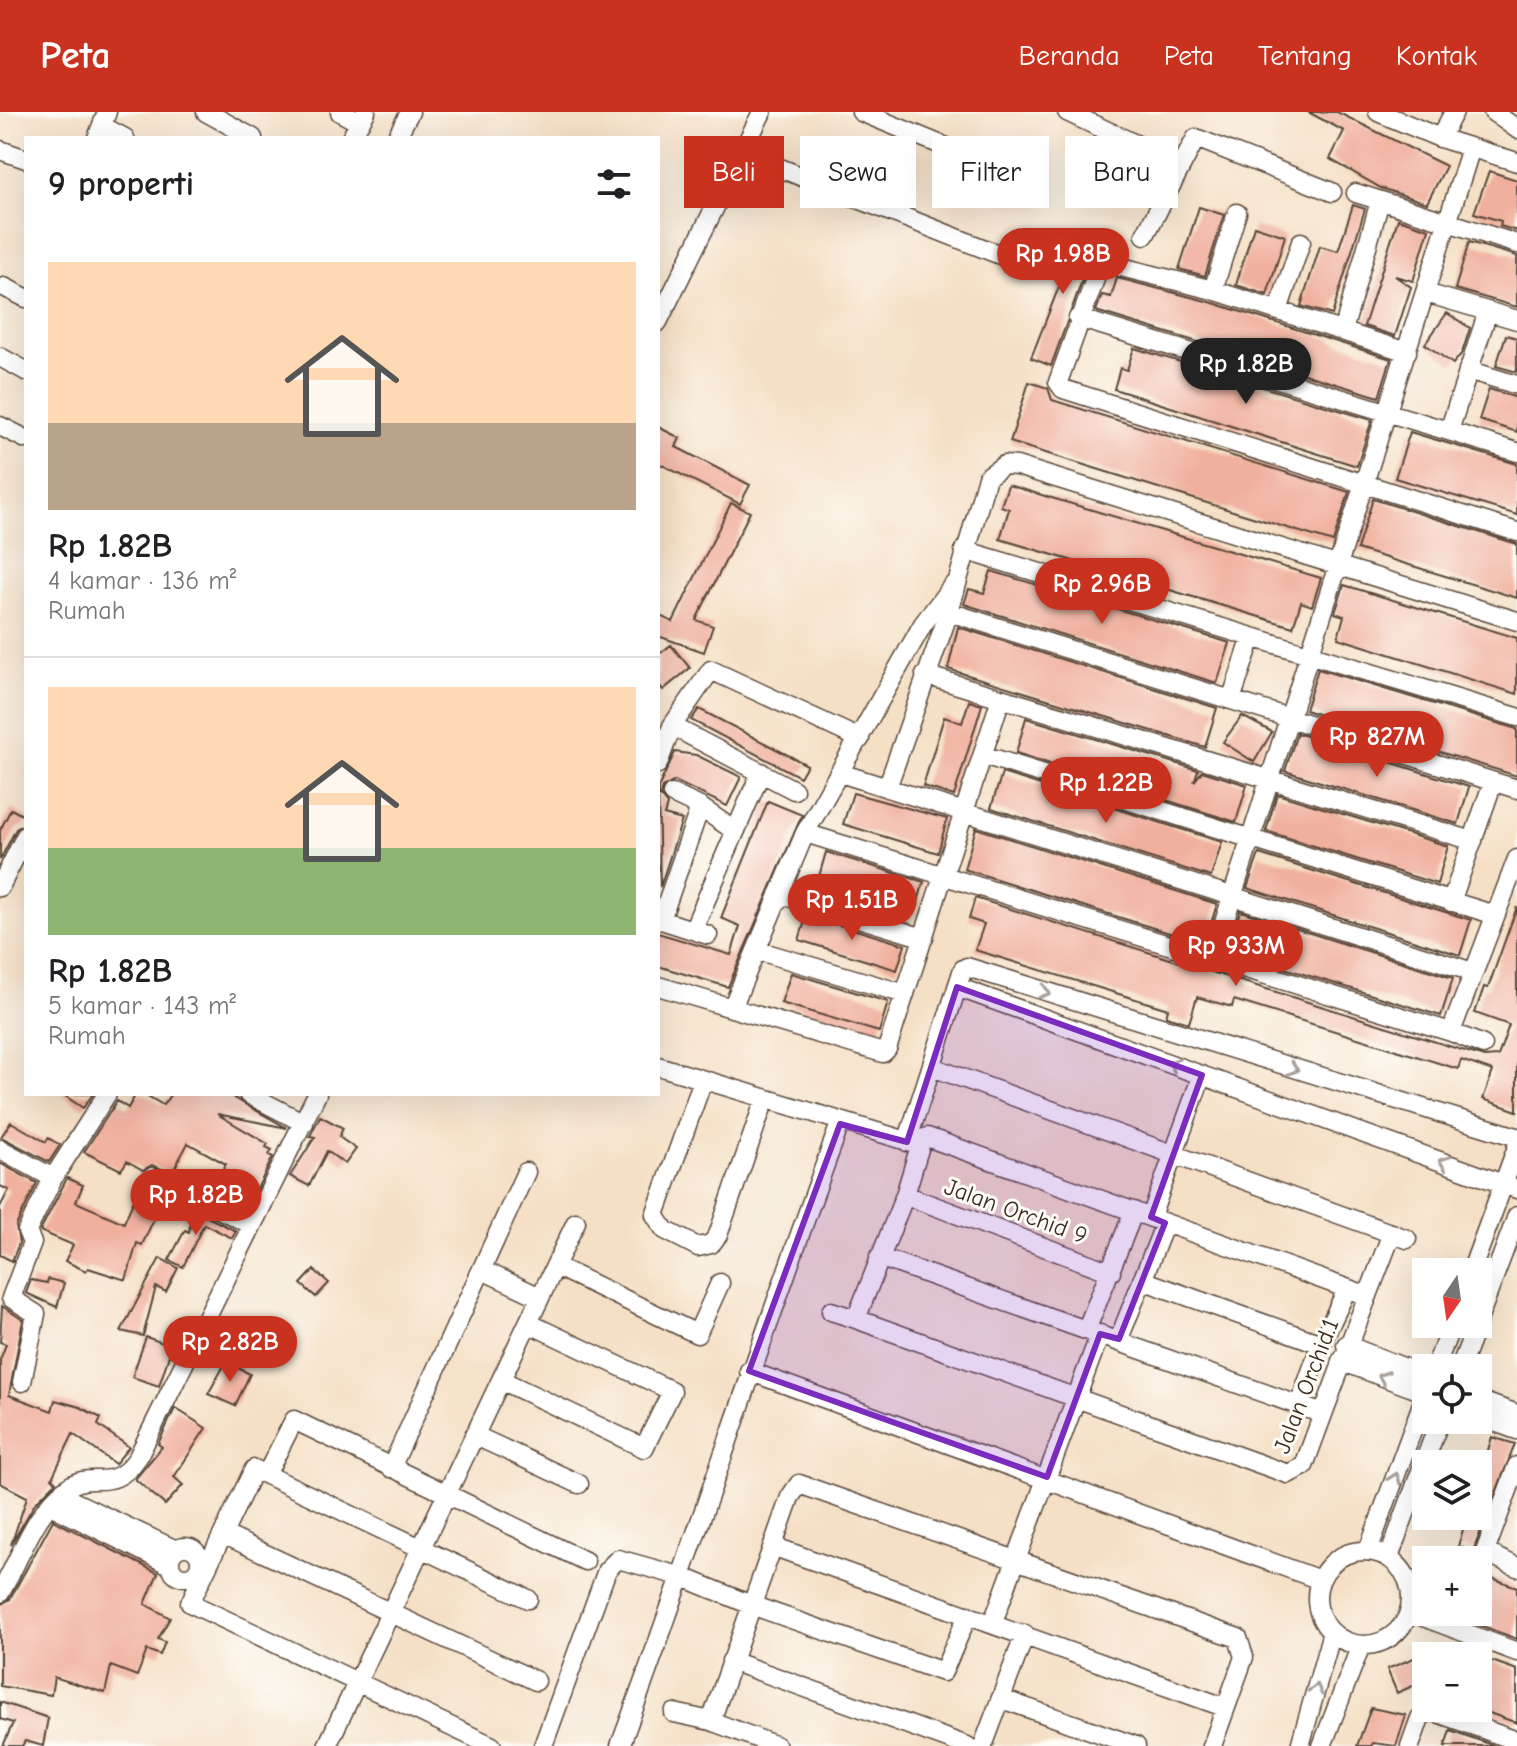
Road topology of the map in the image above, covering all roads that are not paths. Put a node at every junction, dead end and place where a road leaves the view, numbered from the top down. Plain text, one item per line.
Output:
1 (206, 112) edge
2 (340, 112) edge
3 (410, 112) edge
4 (762, 112) edge
5 (861, 112) edge
6 (1067, 112) edge
7 (1378, 112) edge
8 (1454, 112) edge
9 (1493, 112) edge
10 (359, 124) edge
11 (102, 125) edge
12 (1517, 129) edge
13 (121, 136) edge
14 (249, 136) edge
15 (397, 136) edge
16 (750, 136) edge
17 (1440, 138) junction
18 (932, 141) edge
19 (1471, 148) junction
20 (0, 150) edge
21 (24, 158) edge
22 (1517, 162) edge
23 (1180, 165) junction
24 (784, 170) edge
25 (1332, 192) dead end
26 (1356, 193) dead end
27 (1380, 201) junction
28 (715, 208) edge
29 (1237, 213) dead end
30 (1448, 222) junction
31 (1145, 235) dead end
32 (1301, 242) dead end
33 (1517, 244) edge
34 (1028, 266) dead end
35 (4, 287) dead end
36 (1213, 290) junction
37 (1426, 293) junction
38 (24, 297) edge
39 (1278, 311) junction
40 (1488, 311) junction
41 (660, 318) edge
42 (1078, 318) junction
43 (1517, 320) edge
44 (1343, 331) junction
45 (1407, 352) junction
46 (0, 357) edge
47 (24, 370) edge
48 (1468, 370) junction
49 (1517, 385) edge
50 (1389, 410) junction
51 (0, 426) edge
52 (1449, 431) junction
53 (24, 438) edge
54 (1517, 452) edge
55 (1364, 487) junction
56 (1517, 532) edge
57 (964, 550) junction
58 (1339, 567) junction
59 (956, 581) junction
60 (949, 612) junction
61 (1517, 621) edge
62 (1252, 637) junction
63 (1311, 654) junction
64 (925, 675) junction
65 (1001, 698) junction
66 (1231, 700) junction
67 (1517, 717) edge
68 (1290, 718) junction
69 (672, 726) junction
70 (860, 739) junction
71 (983, 755) junction
72 (660, 759) edge
73 (761, 772) junction
74 (840, 773) junction
75 (1270, 779) junction
76 (1493, 782) junction
77 (887, 788) junction
78 (1517, 789) edge
79 (794, 790) dead end
80 (672, 794) dead end
81 (700, 807) junction
82 (964, 812) junction
83 (735, 831) junction
84 (805, 833) junction
85 (1251, 838) junction
86 (24, 839) edge
87 (1473, 841) junction
88 (1517, 859) edge
89 (943, 876) junction
90 (0, 887) edge
91 (779, 894) junction
92 (1232, 897) junction
93 (1451, 902) junction
94 (1495, 915) junction
95 (660, 917) edge
96 (660, 920) edge
97 (924, 938) junction
98 (756, 950) junction
99 (1212, 960) junction
100 (1473, 972) junction
101 (660, 987) edge
102 (957, 987) junction
103 (905, 994) junction
104 (732, 1008) junction
105 (1451, 1032) junction
106 (1483, 1045) dead end
107 (660, 1067) edge
108 (932, 1067) junction
109 (1202, 1075) junction
110 (703, 1080) junction
111 (106, 1096) edge
112 (252, 1096) edge
113 (316, 1096) edge
114 (765, 1099) junction
115 (304, 1123) junction
116 (840, 1124) junction
117 (1517, 1137) edge
118 (913, 1143) junction
119 (1517, 1147) edge
120 (0, 1149) edge
121 (1173, 1153) junction
122 (526, 1172) dead end
123 (152, 1177) dead end
124 (53, 1178) junction
125 (1510, 1186) edge
126 (905, 1195) junction
127 (1517, 1216) edge
128 (1150, 1217) junction
129 (576, 1222) dead end
130 (250, 1224) junction
131 (879, 1257) junction
132 (1477, 1258) edge
133 (555, 1266) junction
134 (482, 1270) junction
135 (1111, 1272) junction
136 (1142, 1280) junction
137 (1492, 1282) edge
138 (720, 1283) dead end
139 (1347, 1289) junction
140 (1368, 1296) junction
141 (540, 1297) junction
142 (831, 1311) dead end
143 (856, 1319) junction
144 (528, 1323) junction
145 (1093, 1331) junction
146 (1119, 1339) junction
147 (1321, 1344) junction
148 (1344, 1353) junction
149 (749, 1371) junction
150 (1412, 1372) edge
151 (501, 1380) junction
152 (22, 1382) dead end
153 (1412, 1386) edge
154 (1077, 1397) junction
155 (1299, 1405) junction
156 (1492, 1405) edge
157 (1323, 1414) junction
158 (1517, 1414) edge
159 (1492, 1421) edge
160 (1517, 1430) edge
161 (1412, 1431) edge
162 (1435, 1434) edge
163 (474, 1435) junction
164 (1517, 1466) edge
165 (391, 1468) junction
166 (266, 1475) junction
167 (1047, 1477) junction
168 (579, 1484) dead end
169 (446, 1495) junction
170 (1512, 1495) edge
171 (55, 1500) junction
172 (223, 1534) junction
173 (775, 1547) junction
174 (421, 1548) junction
175 (1368, 1551) junction
176 (1389, 1557) junction
177 (173, 1558) junction
178 (205, 1559) junction
179 (585, 1561) dead end
180 (1017, 1561) junction
181 (1517, 1567) edge
182 (683, 1577) junction
183 (1320, 1580) junction
184 (192, 1583) junction
185 (0, 1593) edge
186 (528, 1599) dead end
187 (751, 1605) junction
188 (1410, 1612) junction
189 (390, 1613) junction
190 (968, 1615) junction
191 (993, 1622) junction
192 (1332, 1632) junction
193 (1025, 1634) junction
194 (1361, 1645) junction
195 (1517, 1652) edge
196 (731, 1661) junction
197 (536, 1681) dead end
198 (357, 1682) junction
199 (1002, 1699) junction
200 (1224, 1707) junction
201 (674, 1713) dead end
202 (711, 1721) junction
203 (1517, 1741) edge
204 (956, 1744) edge
205 (548, 1745) edge
206 (327, 1746) edge
207 (492, 1746) edge
208 (620, 1746) edge
209 (777, 1746) edge
210 (983, 1746) edge
211 (1136, 1746) edge
212 (1212, 1746) edge
213 (1300, 1746) edge
214 (1322, 1746) edge
215 (1410, 1746) edge

1 - 14 street
2 - 10 street
3 - 15 street
4 - 16 street
5 - 18 street
6 - 23 street
7 - 17 street
8 - 17 street
9 - 12 street
11 - 13 street
17 - 19 street
19 - 22 street
19 - 30 street
20 - 21 street
23 - 25 street
23 - 31 street
24 - 34 street
26 - 27 street
27 - 30 street
27 - 44 street
28 - 41 street
29 - 36 street
30 - 33 street
30 - 37 street
32 - 39 street
35 - 38 street
36 - 39 street
36 - 42 street
37 - 40 street
37 - 45 street
39 - 44 street
40 - 43 street
40 - 48 street
42 - 50 street
42 - 55 street
44 - 45 street
45 - 50 street
46 - 47 street
48 - 49 street
48 - 52 street
50 - 52 street
50 - 55 street
51 - 53 street
52 - 54 street
55 - 56 street
55 - 58 street
57 - 58 street
57 - 59 street
57 - 62 street
58 - 61 street
58 - 63 street
59 - 60 street
59 - 70 street
60 - 64 street
60 - 66 street
62 - 63 street
62 - 66 street
63 - 67 street
63 - 68 street
64 - 65 street
64 - 77 street
65 - 71 street
65 - 75 street
66 - 68 street
68 - 75 street
68 - 76 street
69 - 70 street
69 - 72 street
69 - 73 street
70 - 74 street
71 - 82 street
71 - 85 street
73 - 79 street
73 - 83 street
74 - 77 street
74 - 84 street
75 - 85 street
75 - 87 street
76 - 78 street
76 - 87 street
77 - 82 street
80 - 81 street
81 - 83 street
81 - 95 street
82 - 89 street
82 - 92 street
83 - 96 street
84 - 89 street
84 - 91 street
85 - 92 street
85 - 93 street
86 - 90 street
87 - 93 street
88 - 94 street
89 - 97 street
89 - 99 street
91 - 97 street
91 - 98 street
92 - 99 street
92 - 100 street
93 - 94 street
94 - 100 street
97 - 103 street
98 - 103 street
98 - 104 street
99 - 105 street
100 - 105 street
101 - 104 street
102 - 108 street
109 -> 102 street
102 -> 117 street
103 - 104 street
105 - 106 street
107 - 110 street
108 - 118 street
108 - 121 street
109 - 121 street
125 -> 109 street
110 - 114 street
110 - 114 street
111 - 124 street
112 - 115 street
113 - 115 street
114 - 116 street
115 - 130 street
116 - 118 street
116 - 149 street
118 - 126 street
118 - 128 street
119 - 125 street
120 - 124 street
121 - 128 street
121 - 140 street, Jalan Orchid.1
122 - 134 street
123 - 130 street
124 - 152 street
125 - 132 street
126 - 131 street
126 - 135 street, Jalan Orchid 9
127 - 137 street
128 - 135 street
128 - 136 street
128 - 139 street
129 - 133 street
130 - 171 street
131 - 143 street
131 - 145 street
133 - 138 street
133 - 141 street
134 - 141 street
134 - 165 street
135 - 145 street
136 - 146 street
136 - 147 street
139 - 140 street
139 - 147 street
140 - 148 street, Jalan Orchid.1
141 - 144 street
142 - 143 street, Jalan Orchid.1
143 - 154 street, Jalan Orchid.1
144 - 151 street
144 - 151 street
145 - 146 street
145 - 154 street
146 - 155 street
147 - 155 street
148 - 150 street
153 -> 148 street
148 - 157 street, Jalan Orchid.1
149 - 167 street
149 - 182 street
151 - 163 street
154 - 157 street, Jalan Orchid.1
154 - 167 street
155 - 157 street
156 - 158 street
159 - 160 street
175 -> 161 street
162 - 176 street
163 - 168 street
163 - 169 street
164 - 170 street
165 - 166 street
165 - 169 street
166 - 172 street
166 - 174 street
167 - 180 street
167 - 183 street
169 - 174 street
169 - 179 street
170 - 181 street
171 - 177 street
171 - 185 street
172 - 178 street
172 - 189 street
173 - 180 street
173 - 187 street
173 - 190 street
174 - 186 street
174 - 189 street
175 - 176 street
175 - 183 street
176 - 188 street
177 - 178 street
177 - 184 street
178 - 184 street
180 - 191 street
180 - 200 street
182 - 187 street
182 - 205 street
182 - 208 street
183 - 192 street
184 - 198 street
187 - 190 street
187 - 196 street
188 - 194 street
188 - 195 street
189 - 197 street
189 - 198 street
190 - 191 street
191 - 193 street
192 - 194 street
213 -> 192 street
193 - 199 street
193 - 200 street
194 - 214 street
196 - 202 street
196 - 204 street
198 - 206 street
198 - 207 street
199 - 210 street
199 - 211 street
200 - 212 street
201 - 202 street
202 - 209 street
203 - 215 street

